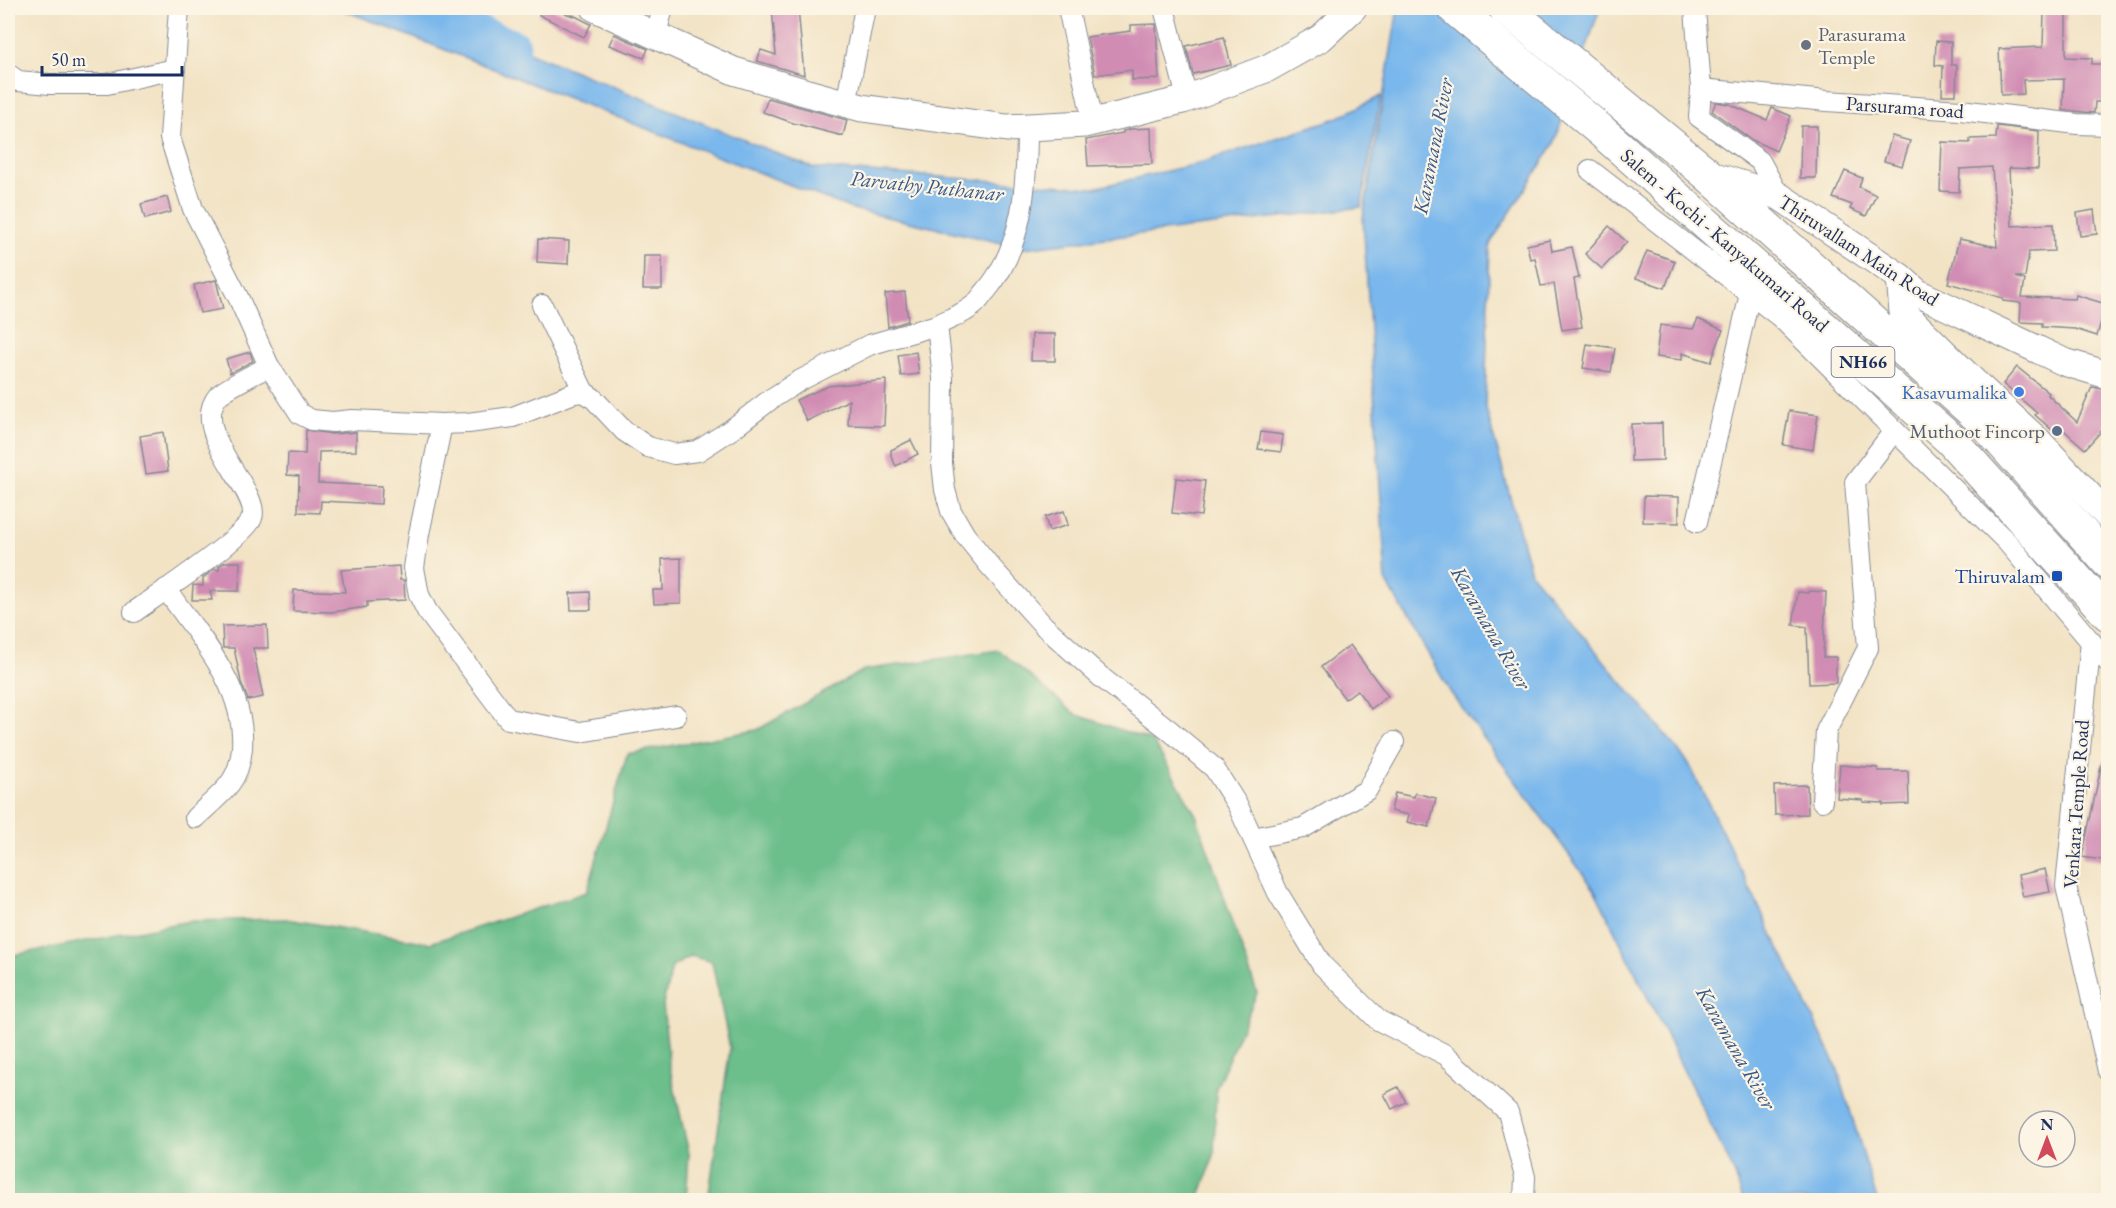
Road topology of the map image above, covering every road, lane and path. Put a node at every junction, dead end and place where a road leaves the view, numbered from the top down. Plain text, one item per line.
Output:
1 (179, 8) edge
2 (663, 8) edge
3 (865, 8) edge
4 (1068, 8) edge
5 (1164, 8) edge
6 (1353, 8) edge
7 (1454, 8) edge
8 (1505, 8) edge
9 (1695, 8) edge
10 (608, 10) edge
11 (656, 34) junction
12 (175, 69) junction
13 (8, 74) edge
14 (1701, 89) junction
15 (1187, 98) junction
16 (846, 104) junction
17 (1093, 122) junction
18 (2109, 125) edge
19 (1027, 127) junction
20 (1590, 170) dead end
21 (1706, 173) junction
22 (1779, 196) junction
23 (1900, 277) junction
24 (1750, 294) junction
25 (542, 305) dead end
26 (938, 326) junction
27 (269, 366) junction
28 (2109, 375) edge
29 (584, 392) junction
30 (442, 424) junction
31 (1894, 431) junction
32 (2109, 516) edge
33 (1697, 522) dead end
34 (2109, 562) edge
35 (166, 589) junction
36 (134, 612) dead end
37 (2109, 614) edge
38 (2091, 641) junction
39 (2109, 663) edge
40 (676, 716) dead end
41 (1394, 742) dead end
42 (1822, 801) dead end
43 (195, 818) dead end
44 (1253, 838) junction
45 (2109, 1071) edge
46 (1524, 1200) edge

1 - 12 street
2 - 11 street
3 - 16 street
4 - 17 street
5 - 15 street
6 - 15 street
7 - 37 highway, Salem - Kochi - Kanyakumari Road / NH66
8 - 21 highway, Salem - Kochi - Kanyakumari Road / NH66
9 - 14 street
10 - 11 street
11 - 16 street
12 - 13 street
12 - 27 street
14 - 18 street, Parsurama road
14 - 22 street
15 - 17 street
16 - 19 street
17 - 19 street
19 - 26 street
20 - 24 street
21 - 22 street, Thiruvallam Main Road
21 - 34 highway, Salem - Kochi - Kanyakumari Road / NH66
22 - 23 street, Thiruvallam Main Road
23 - 28 street, Thiruvallam Main Road
23 - 32 street
24 - 31 street
24 - 33 street
25 - 29 street
26 - 29 street
26 - 44 street
27 - 30 street
27 - 35 street
29 - 30 street
30 - 40 street
31 - 38 street
31 - 42 street
35 - 36 street
35 - 43 street
38 - 39 street
38 - 45 street, Venkara Temple Road
41 - 44 street
44 - 46 street

